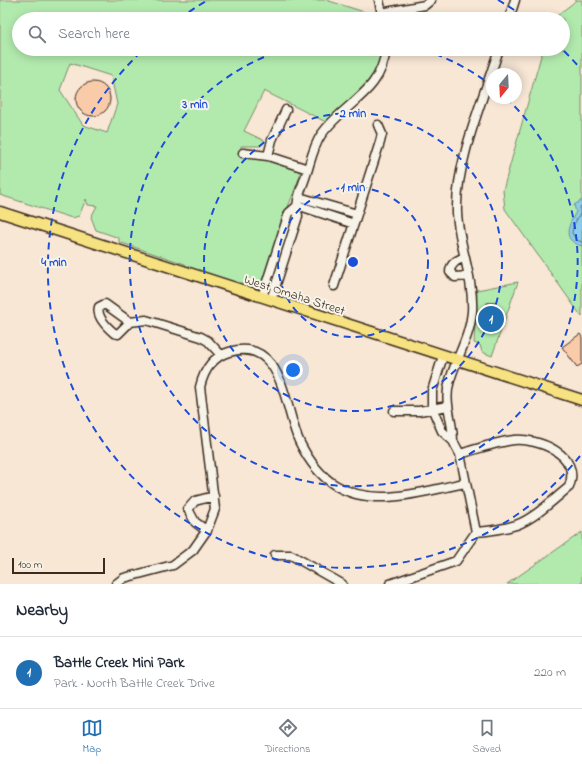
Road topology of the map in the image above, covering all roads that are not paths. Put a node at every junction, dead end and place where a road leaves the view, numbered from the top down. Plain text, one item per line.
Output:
1 (379, 0) edge
2 (431, 0) edge
3 (516, 0) edge
4 (381, 12) edge
5 (398, 12) edge
6 (512, 12) edge
7 (384, 56) edge
8 (497, 56) edge
9 (286, 110) dead end
10 (378, 125) dead end
11 (243, 153) dead end
12 (268, 156) junction
13 (308, 169) junction
14 (297, 203) junction
15 (0, 212) edge
16 (357, 214) junction
17 (354, 224) junction
18 (465, 258) junction
19 (469, 276) junction
20 (334, 286) dead end
21 (267, 299) junction
22 (130, 322) dead end
23 (222, 354) junction
24 (443, 356) junction
25 (458, 360) junction
26 (433, 386) junction
27 (448, 388) junction
28 (582, 400) edge
29 (448, 406) junction
30 (432, 408) junction
31 (394, 411) dead end
32 (453, 441) junction
33 (460, 454) junction
34 (465, 483) junction
35 (214, 496) junction
36 (206, 531) junction
37 (476, 532) junction
38 (275, 554) dead end
39 (116, 584) edge
40 (342, 584) edge
41 (390, 584) edge

1 - 4 street
2 - 5 street
3 - 6 street
7 - 13 street
8 - 18 street
9 - 12 street
10 - 16 street
11 - 12 street
12 - 13 street
13 - 14 street
14 - 16 street
14 - 17 street
14 - 21 street
15 - 21 main road, West Omaha Street
16 - 17 street
17 - 20 street
18 - 19 street
18 - 19 street
19 - 25 street
21 - 24 main road, West Omaha Street
22 - 23 street
23 - 34 street
23 - 35 street
24 - 25 main road, West Omaha Street
24 - 26 street
25 - 27 street
25 - 28 main road, West Omaha Street
26 - 27 street
26 - 30 street
27 - 29 street
29 - 30 street
29 - 32 street
30 - 31 street
30 - 32 street
32 - 33 street
33 - 34 street
33 - 37 street
34 - 37 street
35 - 36 street
35 - 36 street
36 - 39 street
37 - 41 street
38 - 40 street

